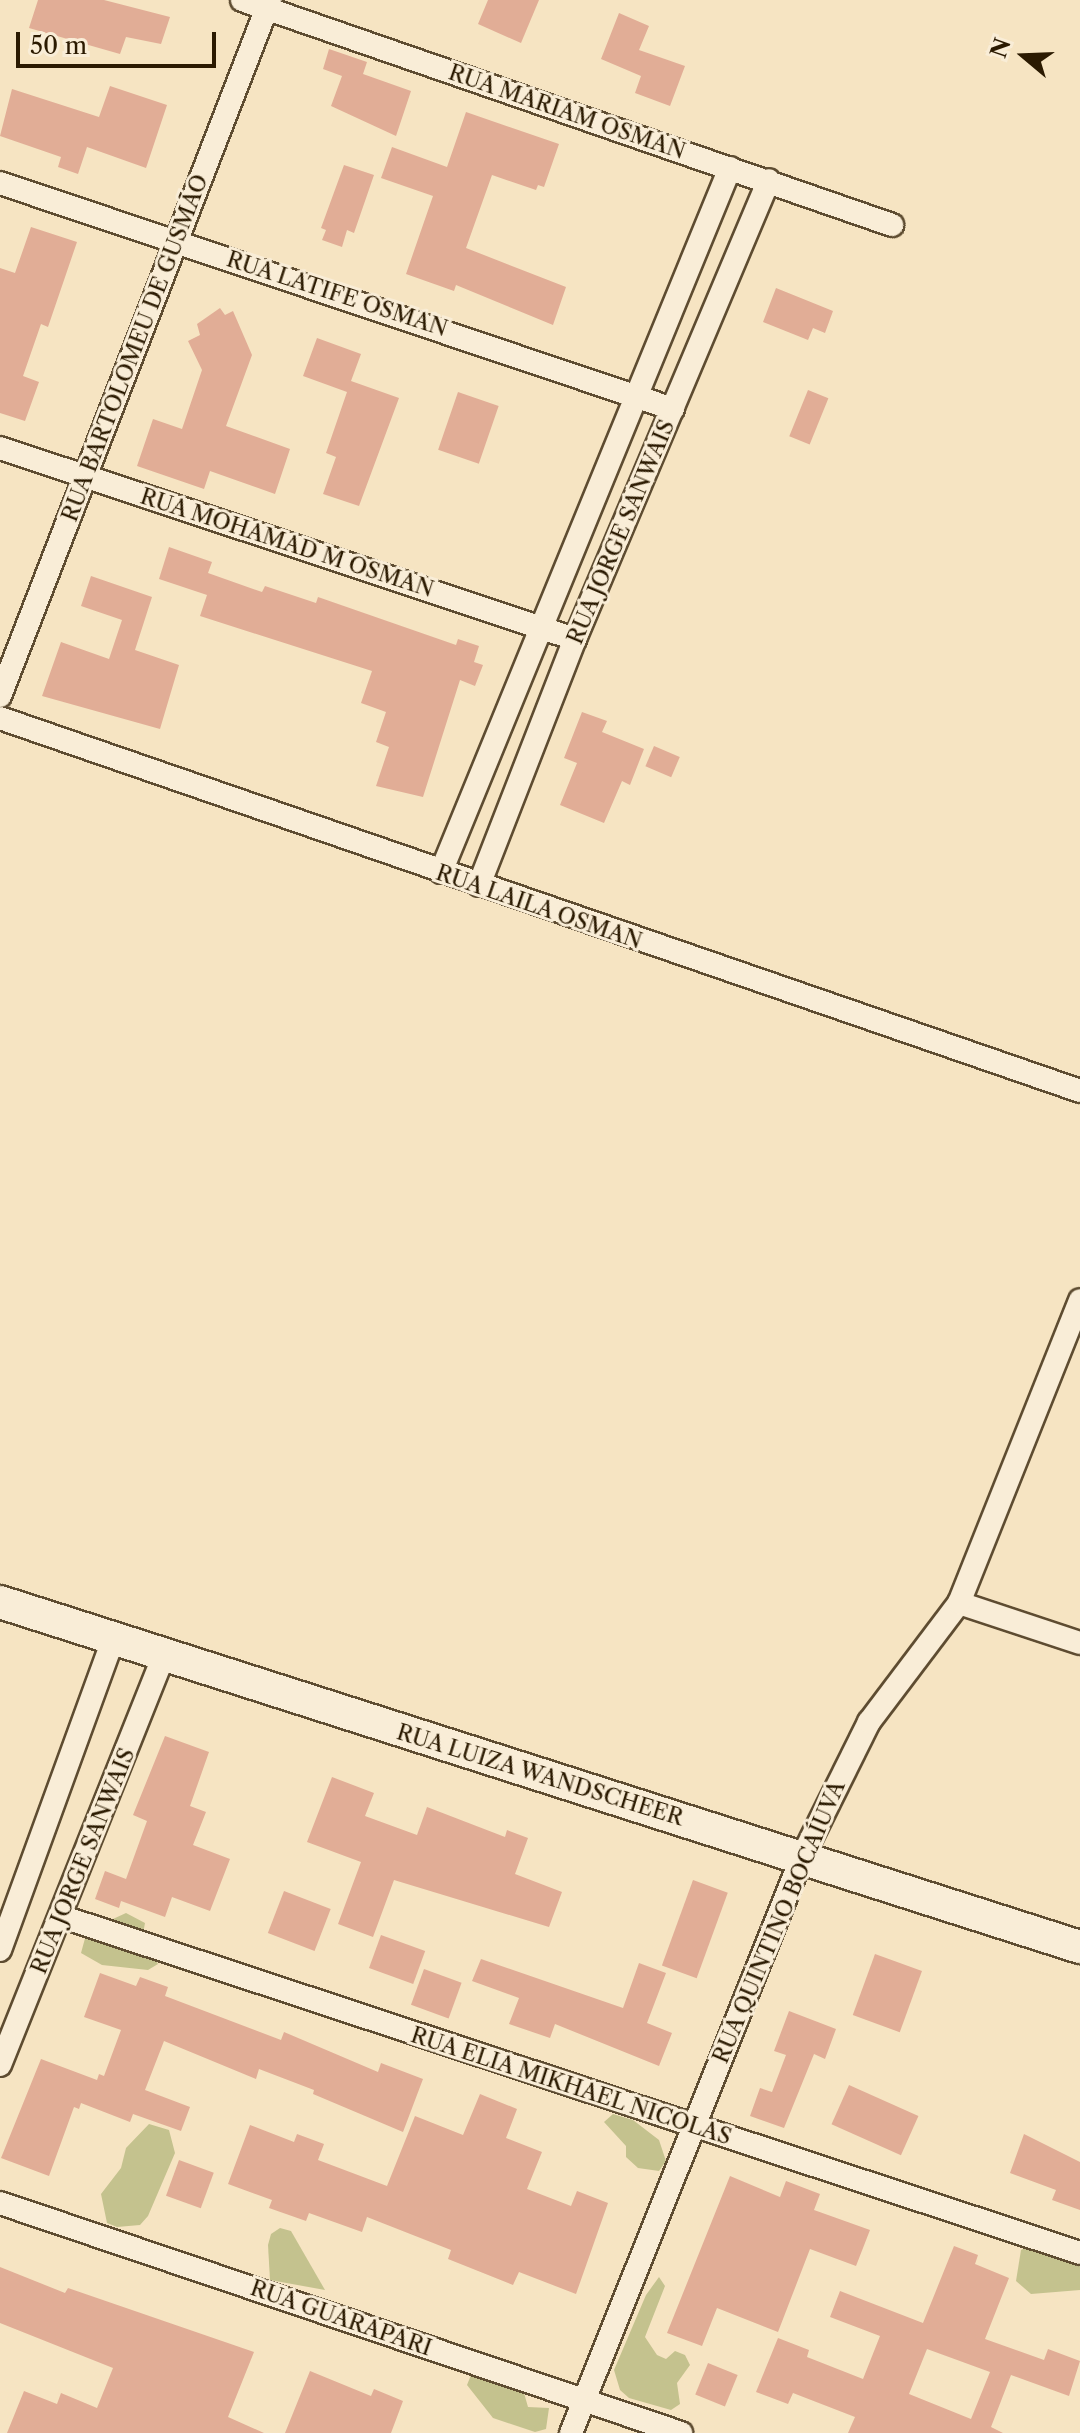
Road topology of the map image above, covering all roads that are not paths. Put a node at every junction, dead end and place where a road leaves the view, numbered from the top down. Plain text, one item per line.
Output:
1 (242, 0) edge
2 (269, 4) edge
3 (730, 168) junction
4 (769, 180) junction
5 (0, 183) edge
6 (892, 225) dead end
7 (177, 241) junction
8 (640, 395) junction
9 (673, 409) junction
10 (0, 448) edge
11 (85, 476) junction
12 (540, 626) junction
13 (575, 639) junction
14 (0, 696) edge
15 (0, 718) edge
16 (441, 872) junction
17 (479, 885) junction
18 (1080, 1091) edge
19 (1080, 1300) edge
20 (0, 1602) edge
21 (959, 1603) junction
22 (113, 1640) junction
23 (1080, 1643) edge
24 (164, 1656) junction
25 (802, 1857) junction
26 (63, 1917) junction
27 (1080, 1947) edge
28 (0, 1950) edge
29 (0, 2065) edge
30 (693, 2127) junction
31 (0, 2203) edge
32 (1080, 2253) edge
33 (585, 2401) junction
34 (571, 2433) edge
35 (681, 2433) edge

1 - 2 street, RUA MARIAM OSMAN
2 - 3 street, RUA MARIAM OSMAN
2 - 7 street, RUA BARTOLOMEU DE GUSMÃO
3 - 4 street, RUA MARIAM OSMAN
3 - 8 street, RUA JORGE SANWAIS
4 - 6 street, RUA MARIAM OSMAN
4 - 9 street, RUA JORGE SANWAIS
5 - 7 street, RUA LATIFE OSMAN
7 - 8 street, RUA LATIFE OSMAN
7 - 11 street, RUA BARTOLOMEU DE GUSMÃO
8 - 9 street, RUA LATIFE OSMAN
8 - 12 street, RUA JORGE SANWAIS
9 - 13 street, RUA JORGE SANWAIS
10 - 11 street, RUA MOHAMAD M OSMAN
11 - 12 street, RUA MOHAMAD M OSMAN
11 - 14 street, RUA BARTOLOMEU DE GUSMÃO
12 - 13 street, RUA MOHAMAD M OSMAN
12 - 16 street, RUA JORGE SANWAIS
13 - 17 street, RUA JORGE SANWAIS
15 - 16 street, RUA LAILA OSMAN
16 - 17 street, RUA LAILA OSMAN
17 - 18 street, RUA LAILA OSMAN
19 - 21 street, RUA QUINTINO BOCAÍUVA
20 - 22 main road, RUA LUIZA WANDSCHEER
21 - 23 street
21 - 25 street, RUA QUINTINO BOCAÍUVA
22 - 24 main road, RUA LUIZA WANDSCHEER
22 - 28 street, RUA JORGE SANWAIS
24 - 25 main road, RUA LUIZA WANDSCHEER
24 - 26 street, RUA JORGE SANWAIS
25 - 27 main road, RUA LUIZA WANDSCHEER
25 - 30 street, RUA QUINTINO BOCAÍUVA
26 - 29 street, RUA JORGE SANWAIS
26 - 30 street, RUA ELIA MIKHAEL NICOLAS
30 - 32 street, RUA ELIA MIKHAEL NICOLAS
30 - 33 street, RUA QUINTINO BOCAÍUVA
31 - 33 street, RUA GUARAPARI
33 - 34 street, RUA QUINTINO BOCAÍUVA
33 - 35 street, RUA GUARAPARI

